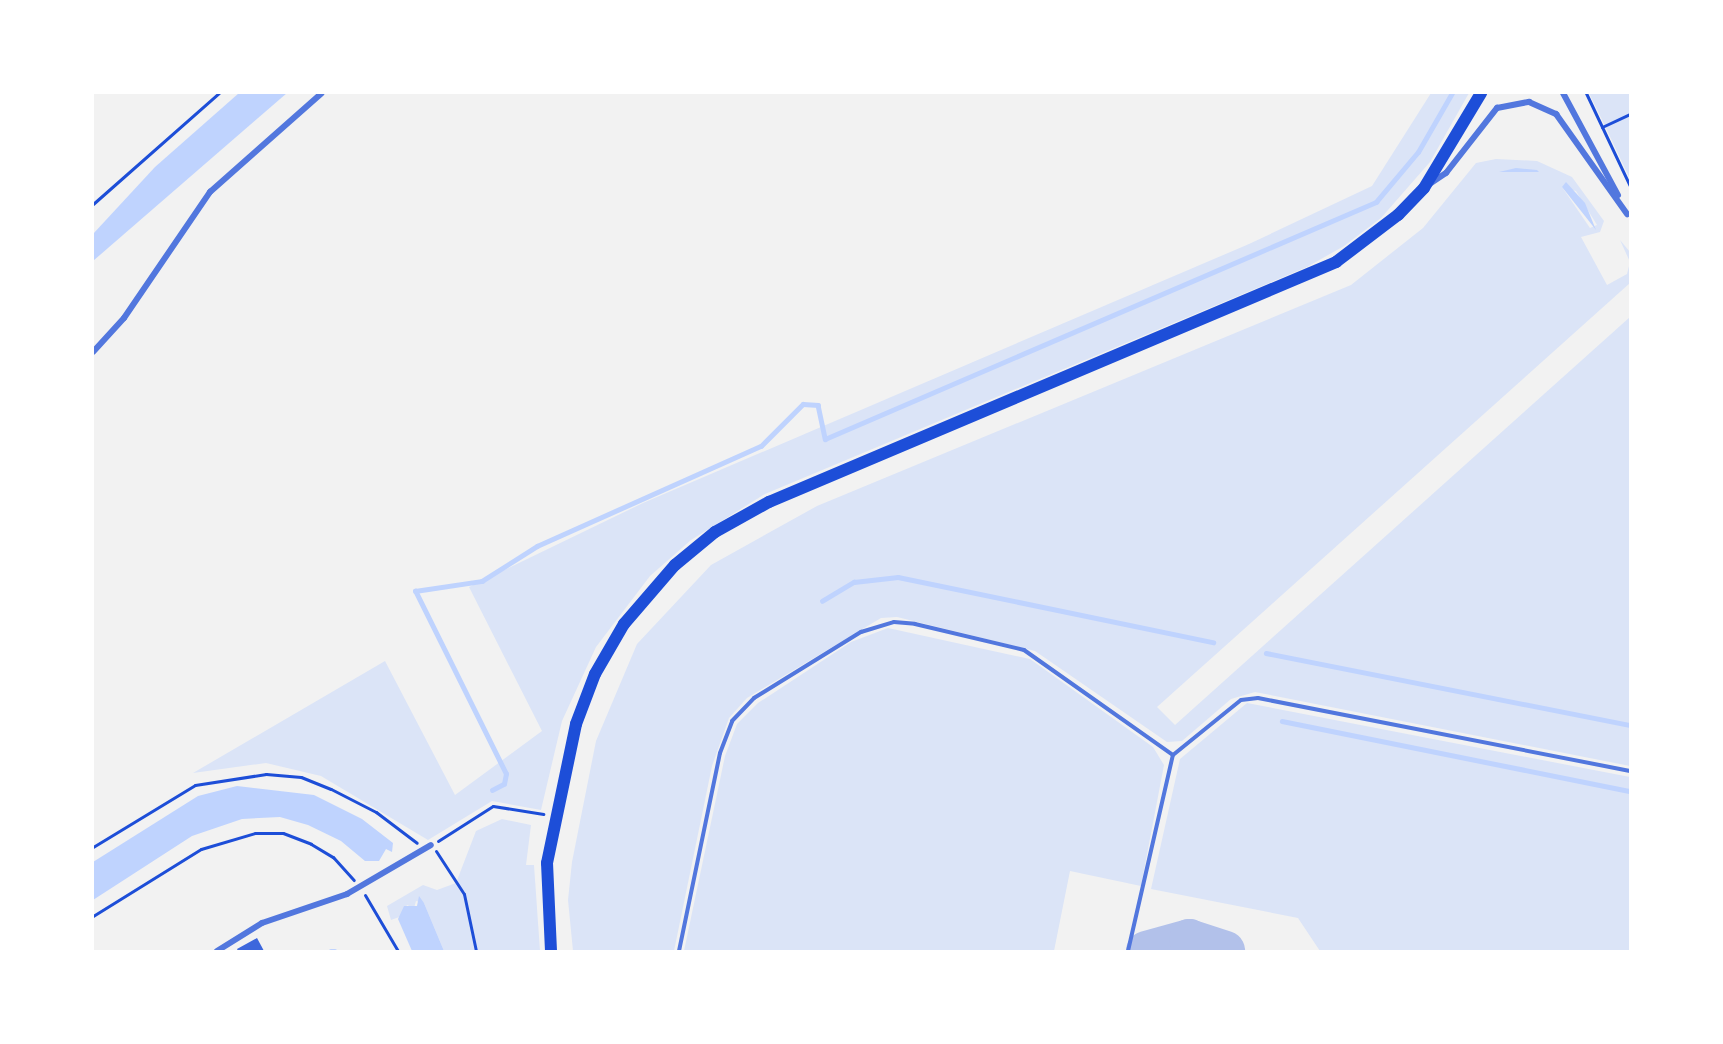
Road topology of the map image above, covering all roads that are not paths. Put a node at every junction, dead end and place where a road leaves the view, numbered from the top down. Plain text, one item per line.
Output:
1 (322, 93) edge
2 (1481, 93) edge
3 (1563, 93) edge
4 (1424, 188) junction
5 (1628, 217) edge
6 (93, 352) edge
7 (1173, 755) junction
8 (1630, 771) edge
9 (431, 845) road end
10 (217, 951) edge
11 (552, 951) edge
12 (679, 951) edge
13 (1128, 951) edge

1 - 6 street
2 - 4 main road
3 - 5 street
4 - 5 street
4 - 11 main road
7 - 8 lane
7 - 12 lane
7 - 13 lane
9 - 10 street

